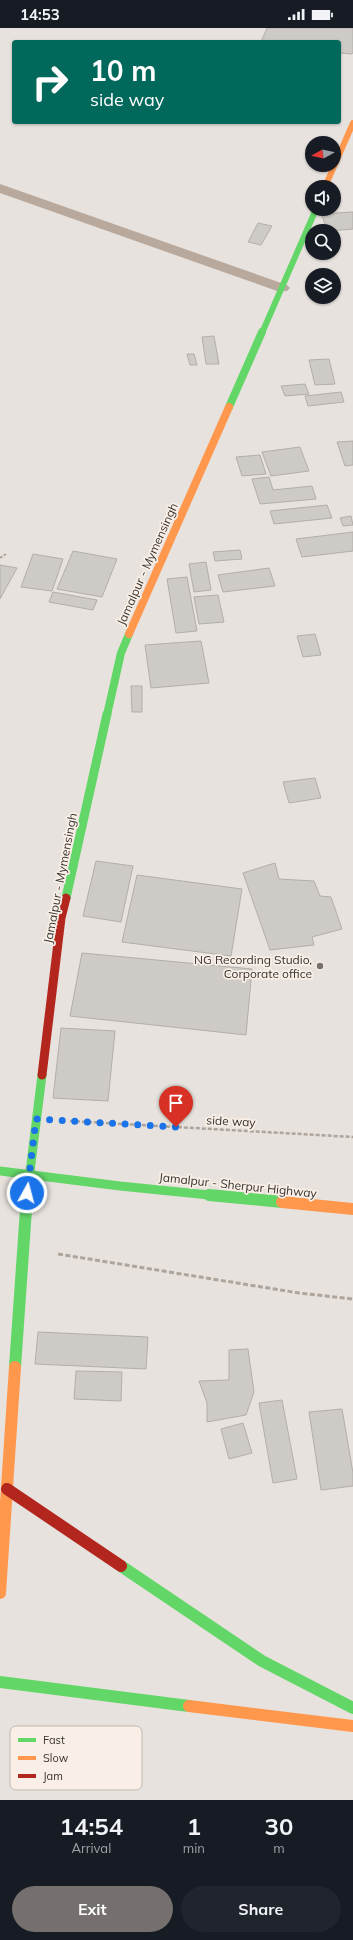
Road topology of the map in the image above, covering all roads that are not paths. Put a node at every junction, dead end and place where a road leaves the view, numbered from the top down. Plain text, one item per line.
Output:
1 (353, 123) edge
2 (328, 180) edge
3 (0, 188) edge
4 (313, 216) edge
5 (282, 288) junction
6 (0, 1171) edge
7 (353, 1209) edge
8 (7, 1489) junction
9 (0, 1593) edge
10 (0, 1682) edge
11 (353, 1708) edge
12 (353, 1726) edge

1 - 2 main road
3 - 5 street
4 - 5 main road, Jamalpur - Mymensingh
5 - 8 main road, Jamalpur - Mymensingh
6 - 7 main road, Jamalpur - Sherpur Highway
8 - 9 main road, Jamalpur - Mymensingh
8 - 11 main road
10 - 12 main road

